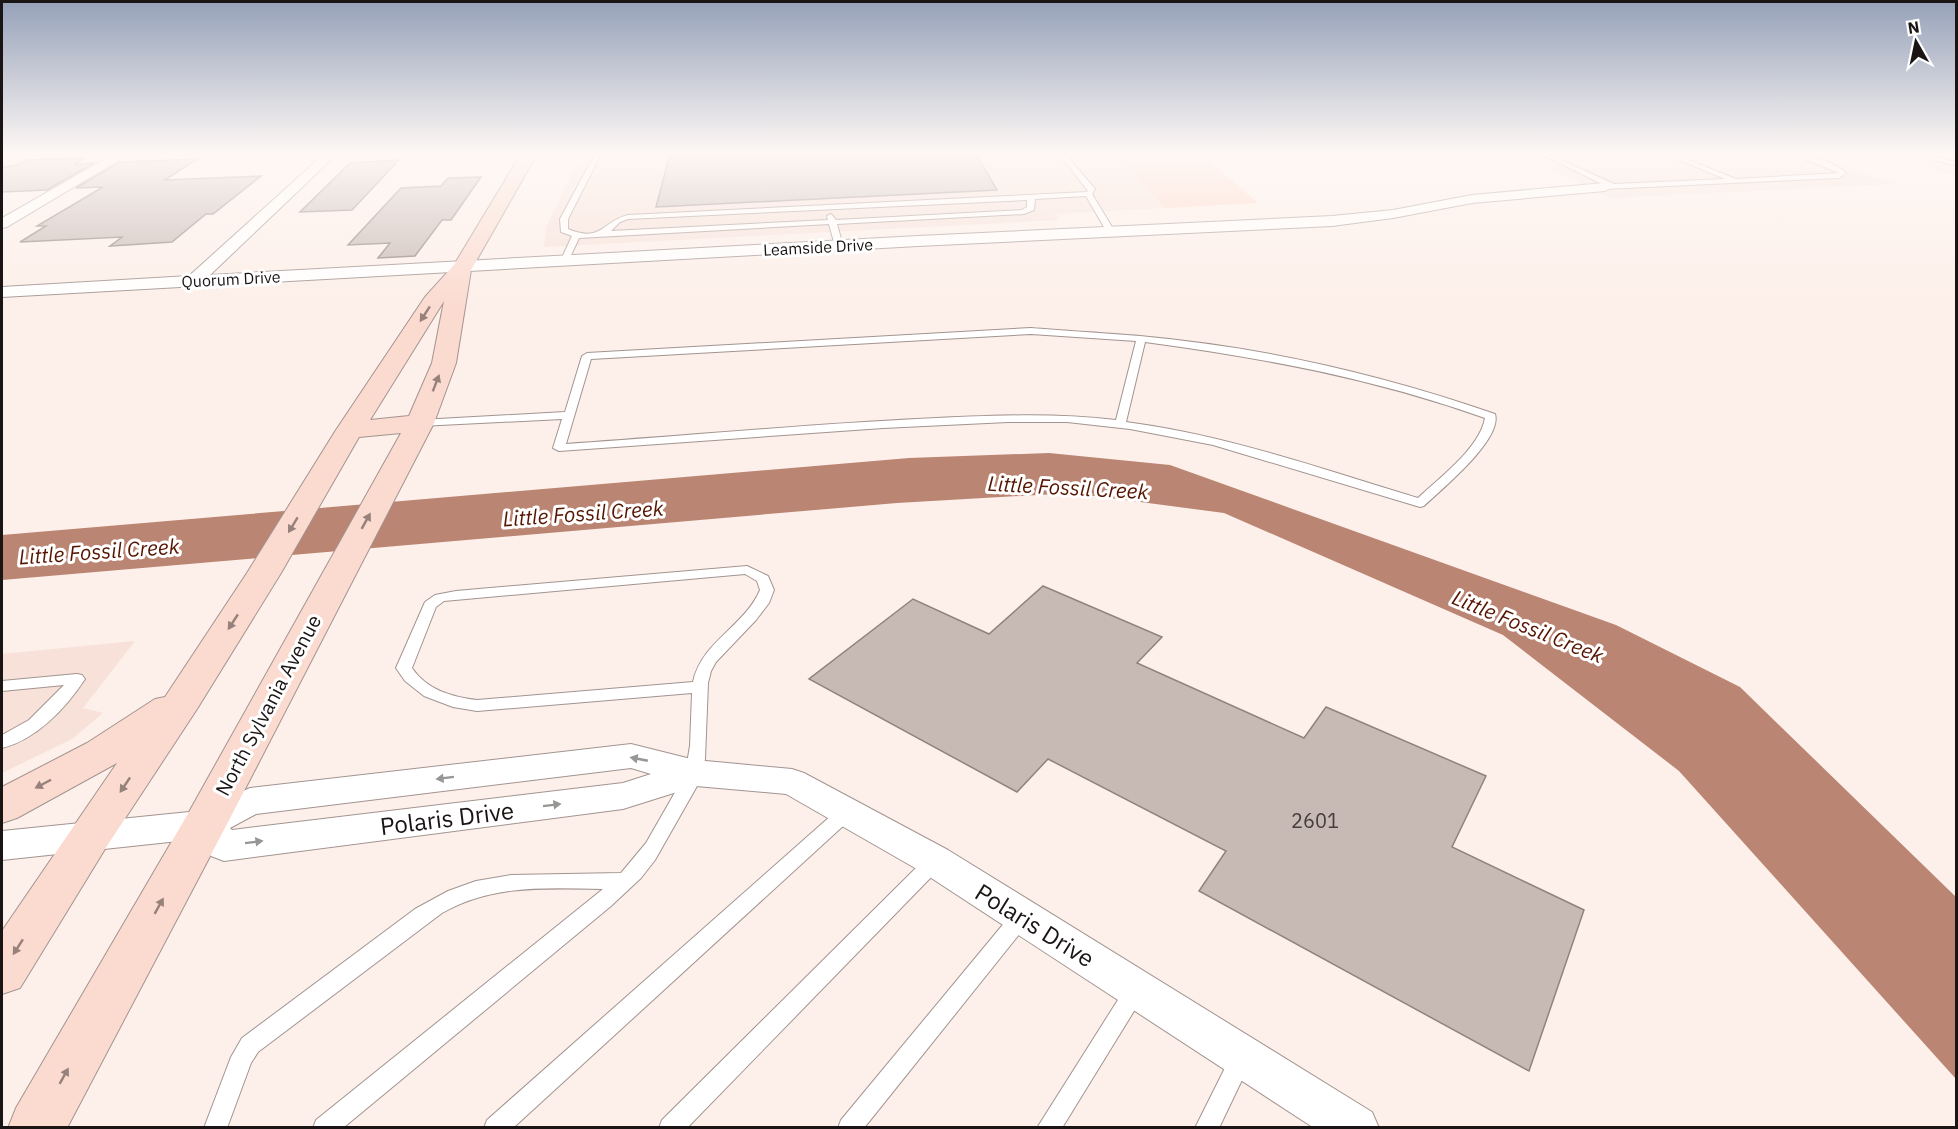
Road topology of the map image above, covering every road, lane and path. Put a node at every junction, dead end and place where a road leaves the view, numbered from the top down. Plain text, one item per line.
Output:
1 (32, 207) edge
2 (274, 207) edge
3 (498, 207) edge
4 (570, 207) edge
5 (829, 207) junction
6 (835, 207) edge
7 (1031, 207) edge
8 (1096, 207) edge
9 (1432, 207) edge
10 (833, 223) junction
11 (2, 224) edge
12 (1111, 232) junction
13 (602, 234) junction
14 (576, 236) junction
15 (839, 246) junction
16 (564, 262) junction
17 (462, 268) junction
18 (195, 280) junction
19 (2, 292) edge
20 (1141, 339) junction
21 (569, 415) junction
22 (420, 423) junction
23 (1120, 425) junction
24 (350, 430) junction
25 (2, 686) edge
26 (702, 687) junction
27 (183, 700) junction
28 (2, 742) edge
29 (695, 773) junction
30 (2, 806) edge
31 (848, 811) junction
32 (205, 825) junction
33 (90, 837) junction
34 (2, 846) edge
35 (935, 861) junction
36 (624, 881) junction
37 (1022, 916) junction
38 (2, 972) edge
39 (1137, 989) junction
40 (1243, 1056) junction
41 (36, 1128) edge
42 (215, 1128) edge
43 (324, 1128) edge
44 (495, 1128) edge
45 (670, 1128) edge
46 (849, 1128) edge
47 (1048, 1128) edge
48 (1206, 1128) edge
49 (1356, 1128) edge

1 - 11 street
2 - 18 street
3 - 17 street, North Sylvania Avenue
4 - 14 lane
5 - 6 lane
5 - 10 lane
5 - 13 lane
7 - 10 lane
8 - 12 lane
9 - 12 street, Leamside Drive
10 - 13 lane
10 - 15 lane
12 - 15 street, Leamside Drive
13 - 14 lane
14 - 16 lane
15 - 16 street, Leamside Drive
16 - 17 street, Leamside Drive
17 - 18 street, Quorum Drive
22 -> 17 street, North Sylvania Avenue
17 -> 24 street, North Sylvania Avenue
18 - 19 street, Quorum Drive
20 - 21 lane
20 - 23 lane
20 - 23 lane
21 - 22 lane
21 - 23 lane
22 - 24 street
32 -> 22 street, North Sylvania Avenue
24 -> 27 street, North Sylvania Avenue
25 - 28 lane
26 - 26 lane
26 - 29 lane
27 -> 30 street
27 -> 33 street, North Sylvania Avenue
29 - 31 street, Polaris Drive
29 - 32 street, Polaris Drive
29 - 36 lane
31 - 35 street, Polaris Drive
31 - 44 lane
32 - 33 street
41 -> 32 street, North Sylvania Avenue
33 - 34 street
33 -> 38 street, North Sylvania Avenue
35 - 37 street, Polaris Drive
35 - 45 lane
36 - 42 lane
36 - 43 lane
37 - 39 street, Polaris Drive
37 - 46 lane
39 - 40 street, Polaris Drive
39 - 47 lane
40 - 48 lane
40 - 49 street, Polaris Drive

